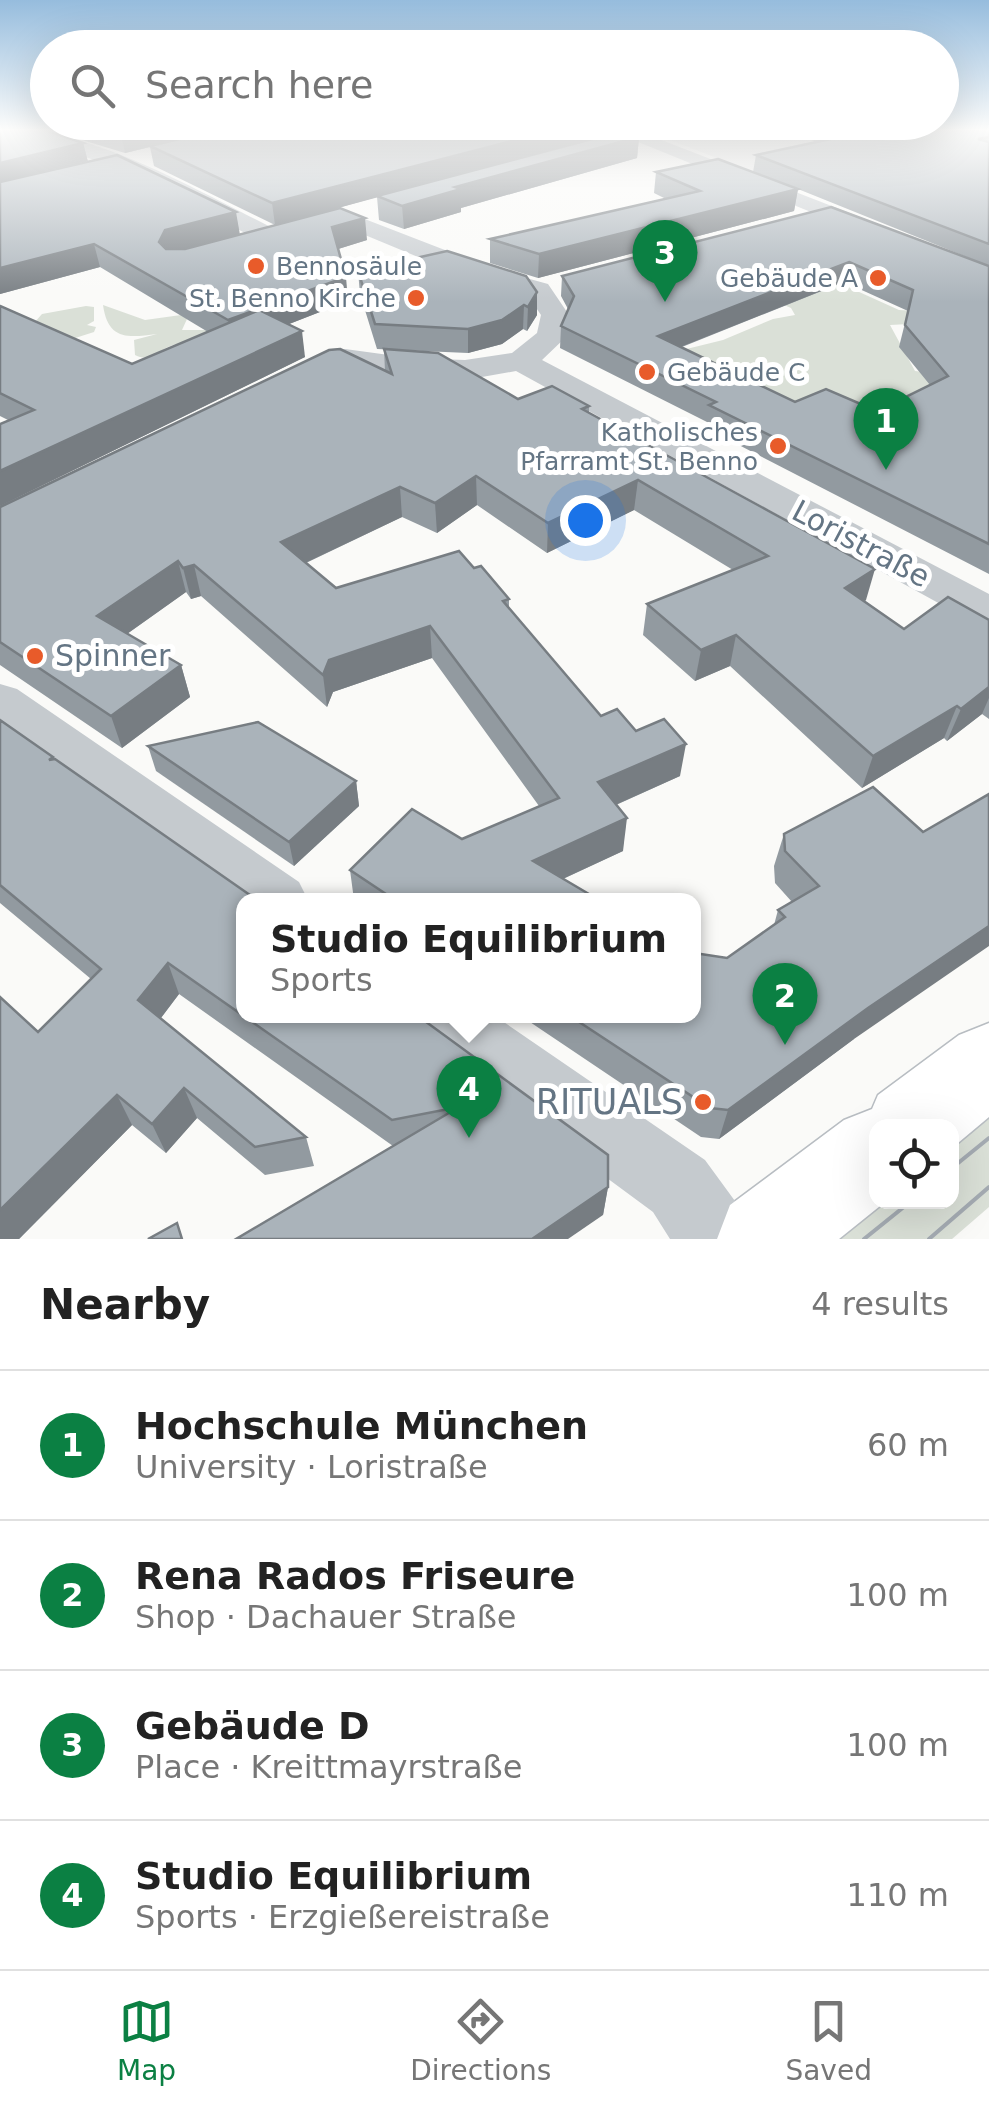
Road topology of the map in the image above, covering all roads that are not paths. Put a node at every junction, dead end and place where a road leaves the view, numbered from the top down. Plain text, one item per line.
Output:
1 (175, 187) edge
2 (757, 187) edge
3 (382, 208) edge
4 (829, 213) junction
5 (782, 226) edge
6 (238, 247) edge
7 (989, 276) edge
8 (573, 281) edge
9 (538, 290) junction
10 (521, 362) junction
11 (273, 389) edge
12 (989, 612) edge
13 (0, 701) edge
14 (268, 893) edge
15 (450, 1023) edge
16 (989, 1064) edge
17 (918, 1119) edge
18 (869, 1157) edge
19 (716, 1239) edge
20 (764, 1239) edge

1 - 6 street
2 - 4 street
3 - 9 street
4 - 5 street
4 - 7 street
8 - 9 street
9 - 10 street
10 - 11 street
10 - 12 street, Loristraße
13 - 14 street
15 - 19 street
16 - 17 main road
18 - 20 main road

